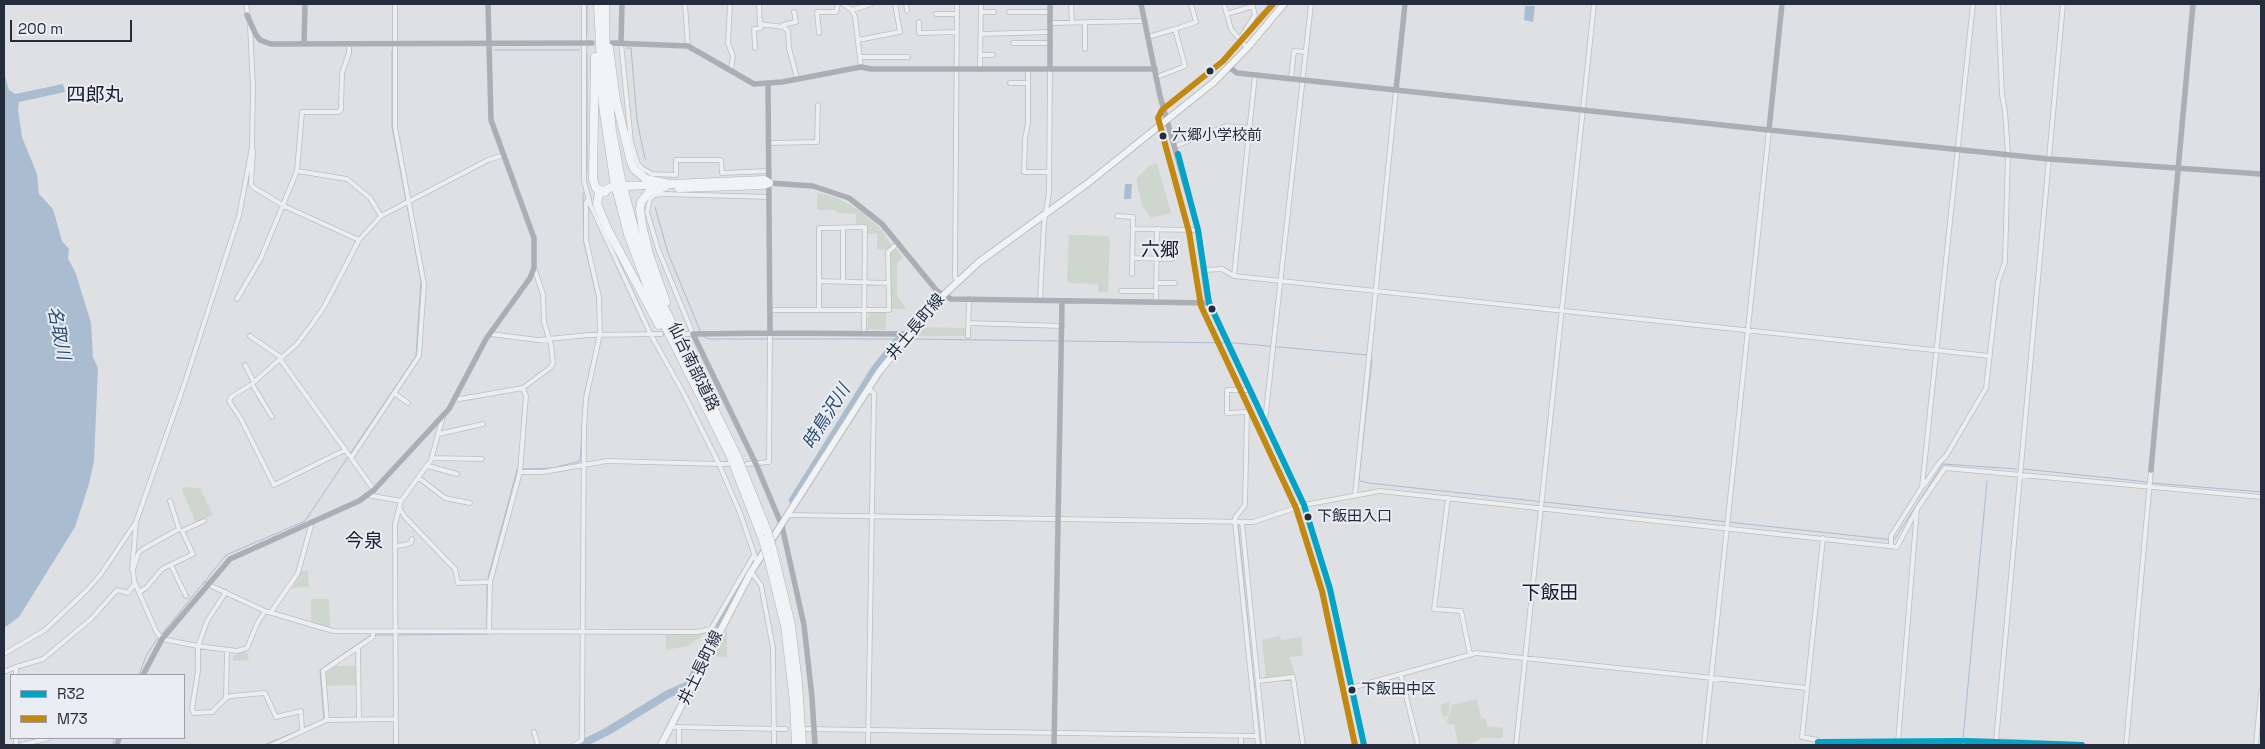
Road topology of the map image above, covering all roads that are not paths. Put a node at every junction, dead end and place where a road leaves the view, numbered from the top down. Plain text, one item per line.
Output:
1 (246, 4) edge
2 (305, 4) edge
3 (395, 4) edge
4 (488, 4) edge
5 (584, 4) edge
6 (598, 4) edge
7 (606, 4) edge
8 (622, 4) edge
9 (685, 4) edge
10 (730, 4) edge
11 (759, 4) edge
12 (838, 4) edge
13 (843, 4) edge
14 (871, 4) edge
15 (895, 4) edge
16 (906, 4) edge
17 (957, 4) edge
18 (981, 4) edge
19 (1050, 4) edge
20 (1071, 4) edge
21 (1141, 4) edge
22 (1191, 4) edge
23 (1224, 4) edge
24 (1284, 4) edge
25 (1311, 4) edge
26 (1405, 4) edge
27 (1594, 4) edge
28 (1782, 4) edge
29 (1973, 4) edge
30 (1998, 4) edge
31 (2063, 4) edge
32 (2193, 4) edge
33 (1253, 5) edge
34 (852, 10) junction
35 (907, 11) dead end
36 (794, 12) dead end
37 (981, 12) junction
38 (994, 12) dead end
39 (1009, 12) dead end
40 (1050, 12) junction
41 (936, 14) dead end
42 (956, 14) junction
43 (1227, 14) junction
44 (247, 15) junction
45 (1145, 21) junction
46 (919, 22) dead end
47 (1050, 22) junction
48 (1072, 22) junction
49 (1085, 22) junction
50 (760, 24) junction
51 (781, 26) junction
52 (1174, 29) junction
53 (598, 30) junction
54 (820, 32) dead end
55 (956, 32) junction
56 (1050, 32) junction
57 (981, 34) junction
58 (1148, 38) junction
59 (1240, 39) junction
60 (858, 40) junction
61 (488, 43) junction
62 (584, 43) junction
63 (592, 43) dead end
64 (612, 43) dead end
65 (621, 43) junction
66 (1013, 43) dead end
67 (1050, 43) junction
68 (304, 44) junction
69 (396, 44) junction
70 (349, 45) junction
71 (688, 46) junction
72 (755, 48) dead end
73 (1247, 48) junction
74 (1085, 49) dead end
75 (1306, 52) junction
76 (980, 55) junction
77 (993, 55) dead end
78 (860, 57) junction
79 (908, 57) dead end
80 (861, 67) junction
81 (1229, 67) junction
82 (956, 69) junction
83 (980, 69) junction
84 (1028, 69) junction
85 (1050, 69) junction
86 (730, 70) junction
87 (1155, 70) junction
88 (1256, 75) junction
89 (1157, 77) junction
90 (796, 78) junction
91 (1291, 78) junction
92 (1303, 80) junction
93 (768, 83) junction
94 (1010, 83) dead end
95 (1028, 83) junction
96 (1396, 90) junction
97 (818, 104) dead end
98 (1582, 109) junction
99 (1167, 117) junction
100 (1250, 128) junction
101 (1769, 130) junction
102 (769, 143) junction
103 (1176, 146) junction
104 (251, 149) junction
105 (1957, 149) junction
106 (2008, 154) junction
107 (504, 155) junction
108 (2049, 159) junction
109 (2178, 168) junction
110 (297, 171) junction
111 (769, 171) junction
112 (1049, 172) junction
113 (2261, 174) edge
114 (769, 182) junction
115 (665, 185) junction
116 (626, 188) dead end
117 (612, 189) dead end
118 (601, 191) junction
119 (769, 197) junction
120 (589, 198) junction
121 (407, 202) junction
122 (284, 206) junction
123 (380, 216) junction
124 (1045, 216) junction
125 (1117, 216) dead end
126 (843, 228) junction
127 (1133, 229) junction
128 (1158, 229) junction
129 (1198, 230) junction
130 (359, 240) junction
131 (898, 243) junction
132 (1132, 258) junction
133 (1157, 259) junction
134 (1172, 259) dead end
135 (534, 268) junction
136 (1204, 270) junction
137 (1132, 274) dead end
138 (1234, 276) junction
139 (958, 280) junction
140 (1281, 281) junction
141 (820, 282) junction
142 (843, 282) junction
143 (864, 283) junction
144 (888, 283) junction
145 (1156, 283) junction
146 (1175, 283) dead end
147 (1121, 291) dead end
148 (1133, 291) junction
149 (1156, 291) junction
150 (1375, 292) junction
151 (942, 295) junction
152 (237, 299) dead end
153 (969, 299) junction
154 (1040, 300) junction
155 (1062, 301) junction
156 (1133, 302) junction
157 (1156, 302) junction
158 (1209, 303) junction
159 (770, 310) junction
160 (820, 310) junction
161 (864, 310) junction
162 (1561, 312) junction
163 (968, 323) junction
164 (1062, 326) junction
165 (1748, 330) junction
166 (864, 333) junction
167 (490, 334) junction
168 (600, 334) junction
169 (650, 334) junction
170 (660, 334) dead end
171 (699, 334) junction
172 (250, 336) dead end
173 (770, 336) junction
174 (968, 336) dead end
175 (906, 337) junction
176 (681, 338) junction
177 (549, 339) junction
178 (1229, 343) joint
179 (1936, 350) junction
180 (1990, 356) junction
181 (281, 359) junction
182 (245, 365) dead end
183 (253, 383) junction
184 (523, 388) junction
185 (868, 389) junction
186 (696, 390) junction
187 (1251, 390) junction
188 (394, 393) junction
189 (454, 400) junction
190 (408, 403) dead end
191 (443, 416) junction
192 (272, 417) dead end
193 (1265, 421) junction
194 (483, 424) dead end
195 (439, 434) junction
196 (348, 455) junction
197 (432, 458) junction
198 (482, 459) dead end
199 (583, 464) junction
200 (719, 464) junction
201 (728, 464) dead end
202 (747, 464) dead end
203 (756, 464) junction
204 (428, 466) junction
205 (2151, 470) joint
206 (520, 472) junction
207 (457, 474) dead end
208 (2020, 475) junction
209 (419, 478) junction
210 (2150, 484) junction
211 (1922, 487) junction
212 (374, 490) junction
213 (368, 495) junction
214 (1355, 495) junction
215 (2261, 497) edge
216 (1448, 498) junction
217 (401, 501) junction
218 (170, 502) dead end
219 (470, 503) dead end
220 (1304, 506) junction
221 (1541, 507) junction
222 (400, 509) junction
223 (1917, 509) junction
224 (789, 515) junction
225 (872, 516) junction
226 (1059, 520) junction
227 (204, 521) dead end
228 (136, 522) junction
229 (312, 522) junction
230 (1239, 522) junction
231 (1728, 524) junction
232 (782, 526) junction
233 (765, 537) junction
234 (1823, 538) junction
235 (412, 539) dead end
236 (1892, 544) junction
237 (396, 546) junction
238 (771, 554) junction
239 (754, 555) junction
240 (757, 563) junction
241 (171, 565) junction
242 (752, 572) junction
243 (133, 575) junction
244 (490, 582) junction
245 (135, 583) junction
246 (207, 584) junction
247 (139, 592) junction
248 (226, 592) junction
249 (186, 596) dead end
250 (265, 611) junction
251 (271, 612) junction
252 (711, 628) junction
253 (719, 631) junction
254 (373, 632) junction
255 (396, 632) junction
256 (489, 632) junction
257 (583, 632) junction
258 (162, 639) junction
259 (198, 646) junction
260 (358, 647) junction
261 (228, 650) junction
262 (4, 654) edge
263 (1470, 654) junction
264 (1524, 658) junction
265 (16, 667) junction
266 (4, 672) edge
267 (16, 674) edge
268 (144, 674) edge
269 (1401, 674) junction
270 (1711, 678) junction
271 (1258, 681) junction
272 (792, 687) junction
273 (1351, 688) junction
274 (1807, 688) junction
275 (2261, 692) edge
276 (226, 698) junction
277 (396, 719) junction
278 (327, 720) junction
279 (359, 720) junction
280 (671, 727) junction
281 (679, 727) junction
282 (774, 728) junction
283 (807, 728) junction
284 (786, 729) dead end
285 (868, 729) junction
286 (302, 731) junction
287 (534, 732) dead end
288 (1054, 734) junction
289 (1241, 736) junction
290 (1257, 736) junction
291 (46, 739) edge
292 (1869, 743) edge
293 (1886, 743) edge
294 (1901, 743) edge
295 (1919, 743) edge
296 (1937, 743) edge
297 (1973, 743) edge
298 (1992, 743) edge
299 (1818, 744) edge
300 (1837, 744) edge
301 (1852, 744) edge
302 (2010, 744) edge
303 (2029, 744) edge
304 (2040, 744) edge
305 (21, 745) edge
306 (272, 745) edge
307 (396, 745) edge
308 (538, 745) edge
309 (574, 745) edge
310 (661, 745) edge
311 (679, 745) edge
312 (774, 745) edge
313 (791, 745) edge
314 (796, 745) edge
315 (801, 745) edge
316 (815, 745) edge
317 (868, 745) edge
318 (1054, 745) edge
319 (1241, 745) edge
320 (1258, 745) edge
321 (1264, 745) edge
322 (1303, 745) edge
323 (1364, 745) edge
324 (1418, 745) edge
325 (1516, 745) edge
326 (1704, 745) edge
327 (2082, 745) edge
328 (2126, 745) edge
329 (2256, 745) edge

1 - 44 street
2 - 68 street
3 - 69 street
4 - 61 street
5 - 62 street
6 - 53 highway, 仙台南部道路
7 - 115 highway
7 - 176 highway, 仙台南部道路
8 - 65 street
9 - 71 street
10 - 86 street
11 - 50 street
12 - 54 street
13 - 34 street
14 - 34 street
15 - 60 street
16 - 35 street
17 - 42 street
18 - 37 street
19 - 40 street
20 - 48 street
21 - 45 street
22 - 52 street
23 - 43 street
24 - 73 main road, 井土長町線
25 - 75 street
26 - 96 street
27 - 98 street
28 - 101 street
29 - 105 street
30 - 106 street
31 - 108 street
32 - 109 street
33 - 43 street
33 - 59 street
34 - 60 street
36 - 51 street
37 - 38 street
37 - 57 street
39 - 40 street
40 - 47 street
41 - 42 street
42 - 55 street
43 - 59 street
44 - 68 street
44 - 104 street
45 - 49 street
45 - 58 street
46 - 55 street
47 - 48 street
47 - 56 street
48 - 49 street
49 - 74 street
50 - 51 street
50 - 72 street
51 - 90 street
52 - 58 street
52 - 89 street
53 - 118 highway
53 - 186 highway, 仙台南部道路
55 - 82 street
56 - 57 street
56 - 67 street
57 - 76 street
58 - 87 street
59 - 73 street
60 - 78 street
61 - 62 street
61 - 69 street
61 - 107 street
62 - 63 street
62 - 120 street
64 - 65 street
65 - 71 street
65 - 111 street
66 - 67 street
67 - 85 street
68 - 70 street
69 - 70 street
69 - 121 street
70 - 110 street
71 - 86 street
73 - 81 main road, 井土長町線
75 - 91 street
75 - 92 street
76 - 77 street
76 - 83 street
78 - 79 street
78 - 80 street
80 - 82 street
80 - 90 street
81 - 88 street
81 - 99 main road, 井土長町線
82 - 83 street
82 - 139 street
83 - 84 street
84 - 85 street
84 - 95 street
85 - 87 street
85 - 112 street
86 - 93 street
87 - 89 street
88 - 91 street
88 - 100 street
89 - 99 street
90 - 93 street
91 - 92 street
92 - 96 street
92 - 140 street
93 - 102 street
94 - 95 street
95 - 112 street
96 - 98 street
96 - 150 street
97 - 102 street
98 - 101 street
98 - 162 street
99 - 103 street
99 - 124 main road, 井土長町線
100 - 103 street
100 - 138 street
101 - 105 street
101 - 165 street
102 - 111 street
103 - 129 street
104 - 122 street
104 - 228 street
105 - 106 street
105 - 179 street
106 - 108 street
106 - 180 street
107 - 121 street
107 - 135 street
108 - 109 street
108 - 208 street
109 - 113 street
109 - 205 street
110 - 122 street
110 - 123 street
111 - 114 street
112 - 124 street
114 - 115 highway
114 - 119 street
114 - 131 street
115 - 116 highway
115 - 176 highway
117 - 118 highway
118 - 186 highway
119 - 159 street
119 - 171 street
120 - 168 street
120 - 169 street
121 - 123 street
121 - 188 street
122 - 130 street
122 - 152 street
123 - 130 street
124 - 139 main road, 井土長町線
124 - 154 street
125 - 127 street
126 - 141 street
126 - 142 street
126 - 143 street
127 - 128 street
127 - 132 street
128 - 129 street
128 - 133 street
129 - 136 street
130 - 181 street
131 - 144 street
131 - 151 street
132 - 133 street
132 - 137 street
133 - 134 street
133 - 145 street
135 - 167 street
135 - 177 street
136 - 138 street
136 - 158 street
138 - 140 street
139 - 151 main road, 井土長町線
140 - 150 street
140 - 193 street
141 - 142 street
141 - 160 street
142 - 143 street
143 - 144 street
143 - 161 street
144 - 161 street
145 - 146 street
145 - 149 street
147 - 148 street
148 - 149 street
148 - 156 street
149 - 157 street
150 - 162 street
150 - 214 street
151 - 153 street
151 - 175 main road, 井土長町線
153 - 154 street
153 - 163 street
154 - 155 street
155 - 156 street
155 - 164 street
156 - 157 street
157 - 158 street
158 - 178 street
159 - 160 street
159 - 173 street
160 - 161 street
161 - 166 street
162 - 165 street
162 - 221 street
163 - 164 street
163 - 174 street
164 - 226 street
165 - 179 street
165 - 231 street
166 - 173 street
166 - 175 street
167 - 177 street
167 - 189 street
168 - 169 street
168 - 177 street
168 - 199 street
169 - 170 street
169 - 200 street
171 - 173 street
171 - 176 street
171 - 203 street
172 - 181 street
173 - 203 street
175 - 185 main road, 井土長町線
176 - 233 highway, 仙台南部道路
177 - 184 street
178 - 187 street
179 - 180 street
179 - 211 street
180 - 211 street
181 - 183 street
181 - 196 street
182 - 183 street
183 - 192 street
183 - 196 street
184 - 189 street
184 - 206 street
185 - 224 main road, 井土長町線
185 - 225 street
186 - 233 highway, 仙台南部道路
187 - 193 street
187 - 230 street
188 - 190 street
188 - 196 street
189 - 191 street
191 - 195 street
191 - 212 street
193 - 220 street
194 - 195 street
195 - 197 street
196 - 212 street
197 - 198 street
197 - 204 street
199 - 200 street
199 - 206 street
199 - 257 street
200 - 201 street
200 - 239 street
202 - 203 street
203 - 232 street
204 - 207 street
204 - 209 street
205 - 210 street
206 - 244 street
208 - 210 street
208 - 223 street
208 - 298 street
209 - 217 street
209 - 219 street
210 - 215 street
210 - 328 street
211 - 236 street
212 - 213 street
213 - 217 street
213 - 229 street
214 - 216 street
214 - 220 street
216 - 221 street
216 - 263 street
217 - 222 street
218 - 243 street
220 - 230 street
220 - 273 street
221 - 231 street
221 - 264 street
222 - 237 street
222 - 244 street
223 - 236 street
223 - 294 street
224 - 225 street
224 - 232 main road, 井土長町線
225 - 226 street
225 - 285 street
226 - 230 street
226 - 288 street
227 - 241 street
228 - 243 street
228 - 262 street
229 - 246 street
229 - 251 street
230 - 271 street
230 - 290 street
231 - 234 street
231 - 270 street
232 - 240 main road, 井土長町線
232 - 283 street
233 - 238 highway, 仙台南部道路, bridge
234 - 236 street
234 - 274 street
235 - 237 street
237 - 255 street
238 - 272 highway, 仙台南部道路
238 - 283 highway, 仙台南部道路
239 - 240 street
239 - 252 street
240 - 242 main road, 井土長町線
241 - 247 street
241 - 249 street
242 - 253 main road, 井土長町線
242 - 282 street
243 - 245 street
244 - 256 street
245 - 247 street
245 - 265 street
246 - 248 street
246 - 258 street
247 - 258 street
248 - 250 street
248 - 259 street
250 - 251 street
250 - 261 street
251 - 254 street
252 - 253 street
252 - 257 street
253 - 280 main road, 井土長町線
254 - 255 street
254 - 260 street
255 - 256 street
255 - 277 street
256 - 257 street
257 - 309 street
258 - 259 street
258 - 268 street
259 - 261 street
259 - 276 street
260 - 278 street
260 - 279 street
261 - 276 street
263 - 264 street
263 - 269 street
264 - 270 street
264 - 325 street
265 - 266 street
265 - 267 street
269 - 273 street
269 - 324 street
270 - 274 street
270 - 326 street
271 - 321 street
271 - 322 street
272 - 313 highway
272 - 314 highway
273 - 323 street
274 - 299 street
275 - 329 street
276 - 286 street
277 - 279 street
277 - 307 street
278 - 279 street
278 - 286 street
280 - 281 street
280 - 310 main road, 井土長町線
281 - 282 street
281 - 311 street
282 - 284 street
282 - 312 street
283 - 285 street
283 - 315 highway, 仙台南部道路
283 - 316 street
285 - 288 street
285 - 317 street
286 - 306 street
287 - 308 street
288 - 289 street
288 - 318 street
289 - 290 street
289 - 319 street
290 - 320 street
291 - 305 street
292 - 293 street
292 - 301 street
293 - 294 street
294 - 295 street
295 - 296 street
296 - 297 street
297 - 298 street
298 - 302 street
299 - 300 street
300 - 301 street
302 - 303 street
303 - 304 street
304 - 327 street

